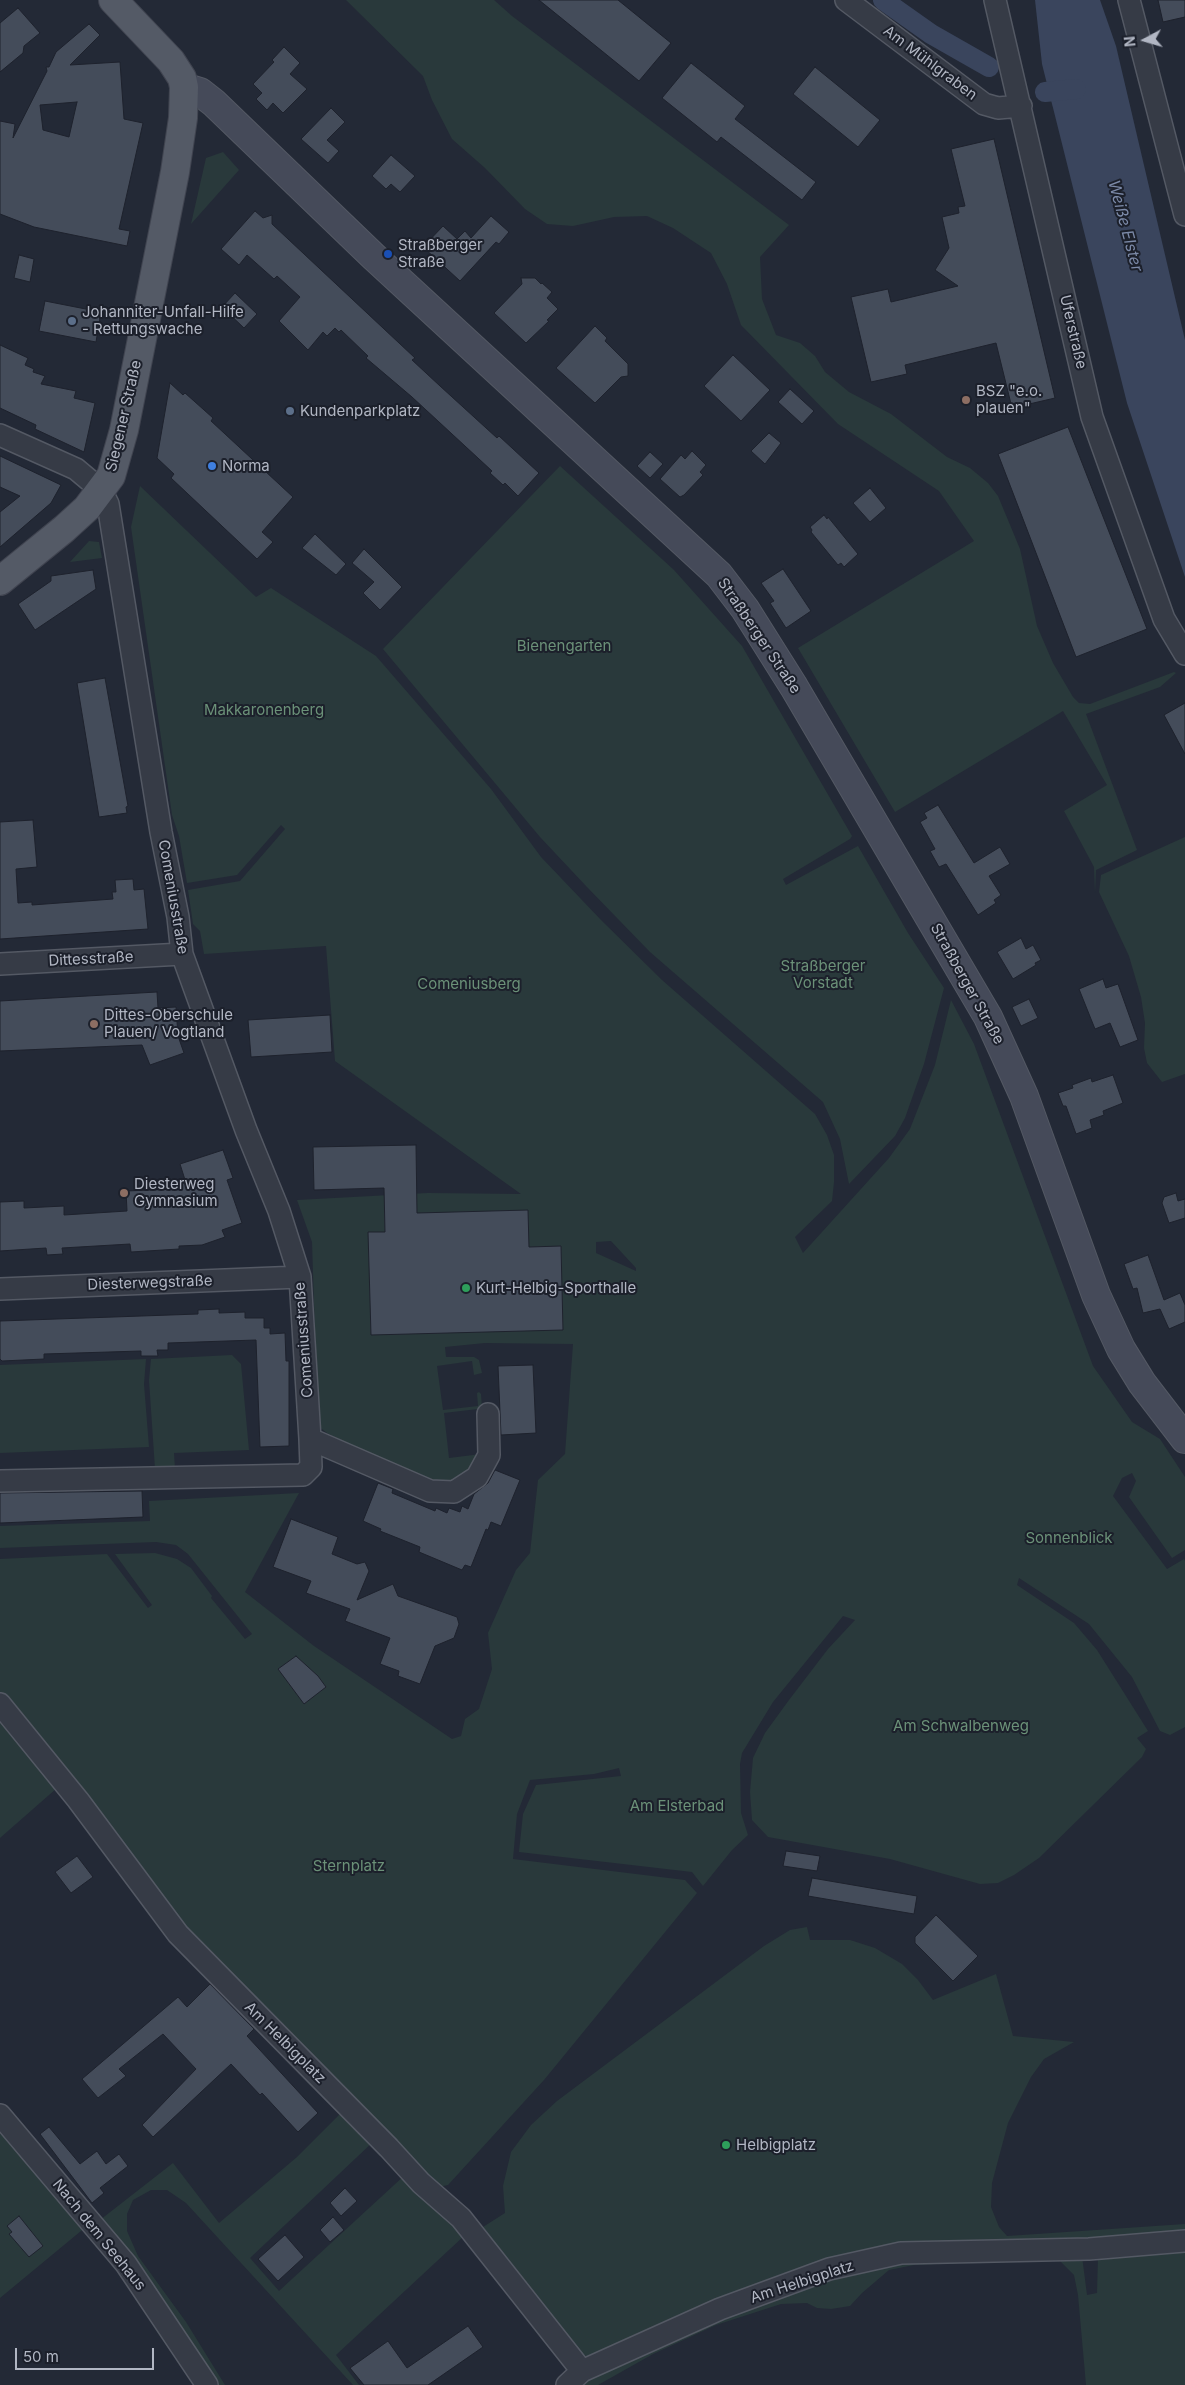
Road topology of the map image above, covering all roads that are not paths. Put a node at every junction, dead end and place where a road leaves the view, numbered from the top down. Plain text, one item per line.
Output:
1 (112, 0) edge
2 (846, 0) edge
3 (995, 0) edge
4 (1129, 0) edge
5 (184, 87) junction
6 (1021, 106) junction
7 (1185, 215) edge
8 (0, 435) edge
9 (101, 490) junction
10 (0, 581) edge
11 (1185, 654) edge
12 (182, 954) junction
13 (0, 964) edge
14 (300, 1278) junction
15 (0, 1289) edge
16 (488, 1414) dead end
17 (310, 1439) junction
18 (1185, 1439) edge
19 (0, 1481) edge
20 (0, 1704) edge
21 (0, 2115) edge
22 (1185, 2241) edge
23 (574, 2378) edge
24 (207, 2385) edge

1 - 5 main road
2 - 6 street, Am Mühlgraben
3 - 6 street, Uferstraße
4 - 7 street
5 - 9 main road, Siegener Straße
5 - 18 main road, Straßberger Straße
6 - 11 street, Uferstraße
8 - 9 street
9 - 10 main road, Siegener Straße
9 - 12 street, Comeniusstraße
12 - 13 street, Dittesstraße
12 - 14 street, Comeniusstraße
14 - 15 street, Diesterwegstraße
14 - 17 street, Comeniusstraße
16 - 17 street
17 - 19 street, Comeniusstraße
20 - 23 street, Am Helbigplatz
21 - 24 street, Nach dem Seehaus
22 - 23 street, Am Helbigplatz

